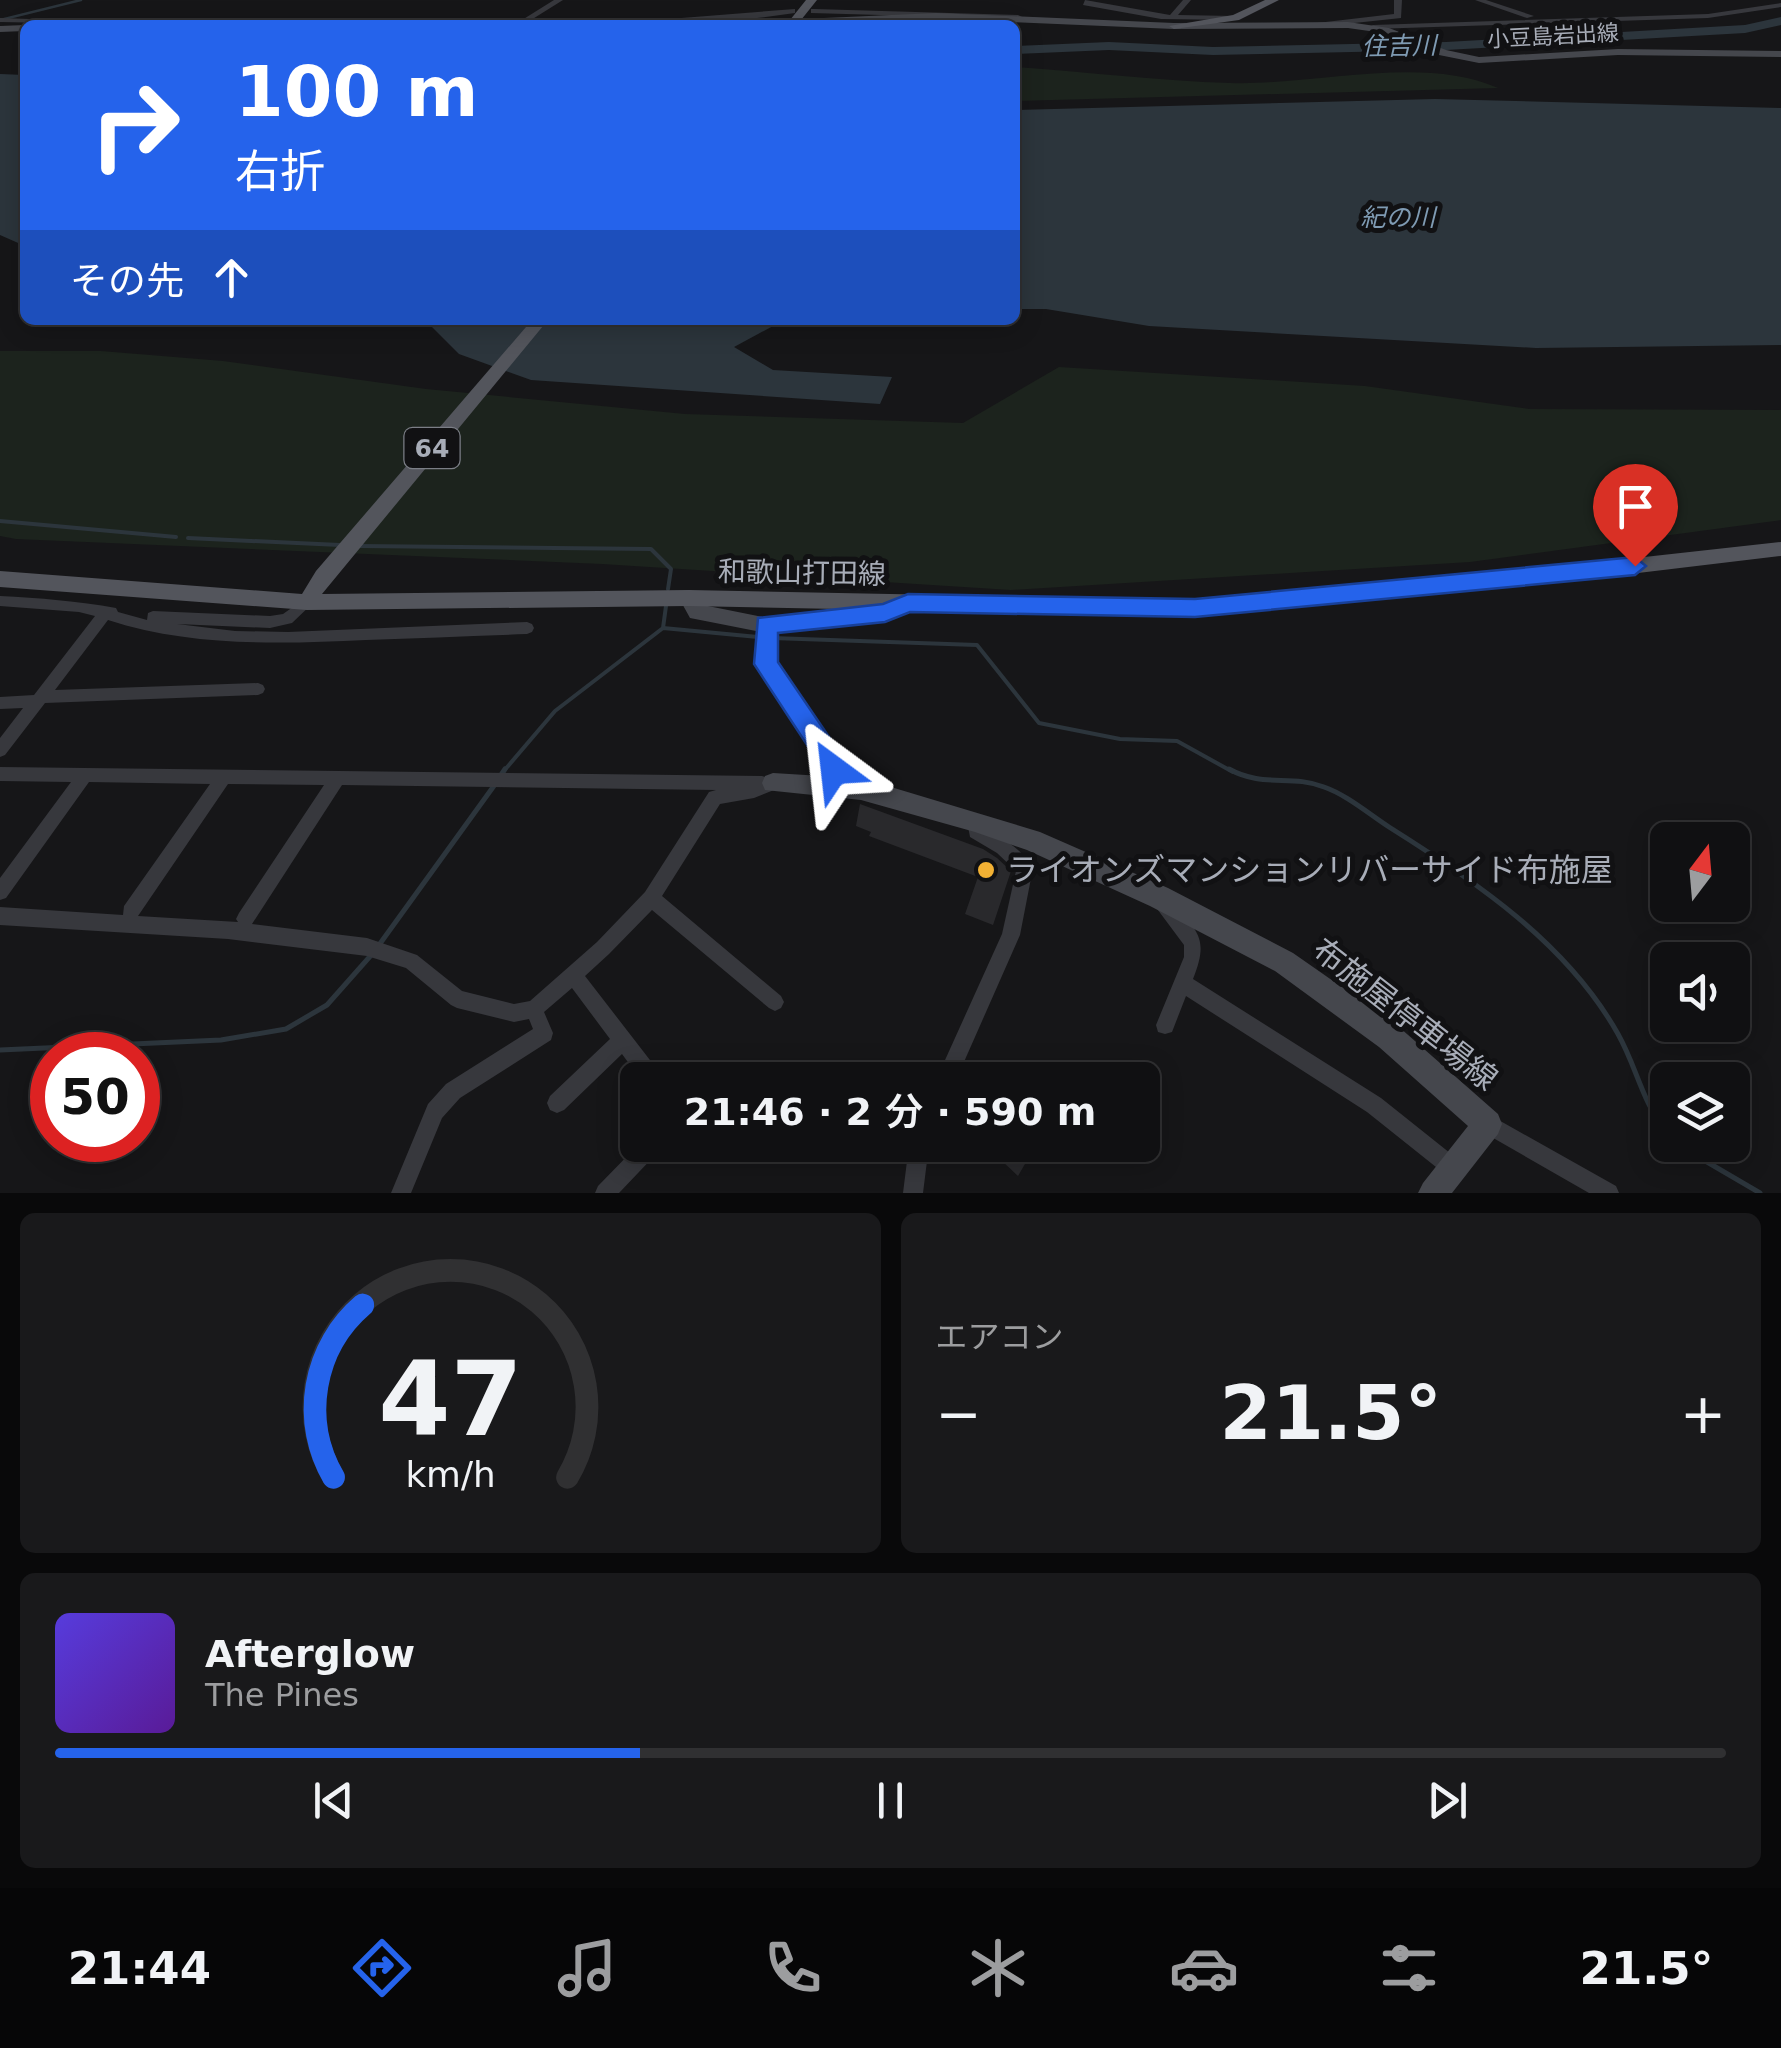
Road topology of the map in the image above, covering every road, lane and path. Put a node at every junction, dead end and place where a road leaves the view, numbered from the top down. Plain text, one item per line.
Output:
1 (559, 0) edge
2 (1090, 0) edge
3 (1187, 0) edge
4 (1274, 0) edge
5 (1398, 0) edge
6 (1479, 0) edge
7 (1781, 5) edge
8 (802, 13) edge
9 (773, 14) junction
10 (1018, 17) junction
11 (526, 20) edge
12 (688, 20) edge
13 (734, 20) edge
14 (762, 20) edge
15 (1173, 21) junction
16 (1567, 22) junction
17 (1316, 26) junction
18 (1379, 29) junction
19 (1781, 54) edge
20 (536, 325) edge
21 (1781, 549) edge
22 (0, 579) edge
23 (689, 598) junction
24 (0, 601) edge
25 (308, 602) junction
26 (908, 603) junction
27 (106, 612) junction
28 (527, 628) dead end
29 (767, 635) junction
30 (258, 689) dead end
31 (38, 699) junction
32 (0, 703) edge
33 (0, 750) edge
34 (0, 774) edge
35 (86, 774) junction
36 (224, 776) junction
37 (337, 778) junction
38 (773, 783) junction
39 (834, 784) junction
40 (975, 822) junction
41 (0, 892) edge
42 (1159, 897) junction
43 (651, 898) junction
44 (130, 912) dead end
45 (0, 916) edge
46 (244, 920) dead end
47 (572, 975) junction
48 (1182, 983) junction
49 (775, 1002) dead end
50 (534, 1009) junction
51 (1165, 1026) dead end
52 (622, 1040) junction
53 (639, 1062) edge
54 (954, 1062) edge
55 (557, 1103) dead end
56 (1488, 1124) junction
57 (635, 1162) edge
58 (917, 1162) edge
59 (1453, 1168) junction
60 (401, 1193) edge
61 (605, 1193) edge
62 (912, 1193) edge
63 (1433, 1193) edge
64 (1608, 1193) edge

1 - 11 street
2 - 15 street
3 - 15 street
4 - 15 main road
5 - 17 street
6 - 16 street
7 - 16 street
8 - 9 street
8 - 10 main road, 小豆島岩出線
8 - 10 street
8 - 14 main road, 小豆島岩出線
9 - 12 street
9 - 13 street
10 - 15 main road, 小豆島岩出線
15 - 17 main road, 小豆島岩出線
16 - 18 street
17 - 18 main road, 小豆島岩出線
18 - 19 main road, 小豆島岩出線
20 - 25 main road, 64
21 - 26 main road, 和歌山打田線
22 - 25 main road, 和歌山打田線
23 - 25 main road, 和歌山打田線
23 - 26 main road, 和歌山打田線
23 - 29 main road
24 - 27 street
25 - 27 street
26 - 29 street
27 - 28 street
27 - 31 street
29 - 39 main road
30 - 31 street
31 - 32 street
31 - 33 street
34 - 35 street
35 - 36 street
35 - 41 street
36 - 37 street
36 - 44 street
37 - 38 street
37 - 46 street
38 - 39 main road, 布施屋停車場線
38 - 43 street
39 - 40 main road, 布施屋停車場線
40 - 42 main road, 布施屋停車場線
40 - 54 street
42 - 48 street
42 - 56 main road, 布施屋停車場線
43 - 47 street
43 - 49 street
45 - 50 street
47 - 50 street
47 - 52 street
48 - 51 street
48 - 59 street
50 - 60 street
52 - 53 street
52 - 55 street
56 - 59 main road, 布施屋停車場線
56 - 64 street
57 - 61 street
58 - 62 street
59 - 63 main road, 布施屋停車場線

